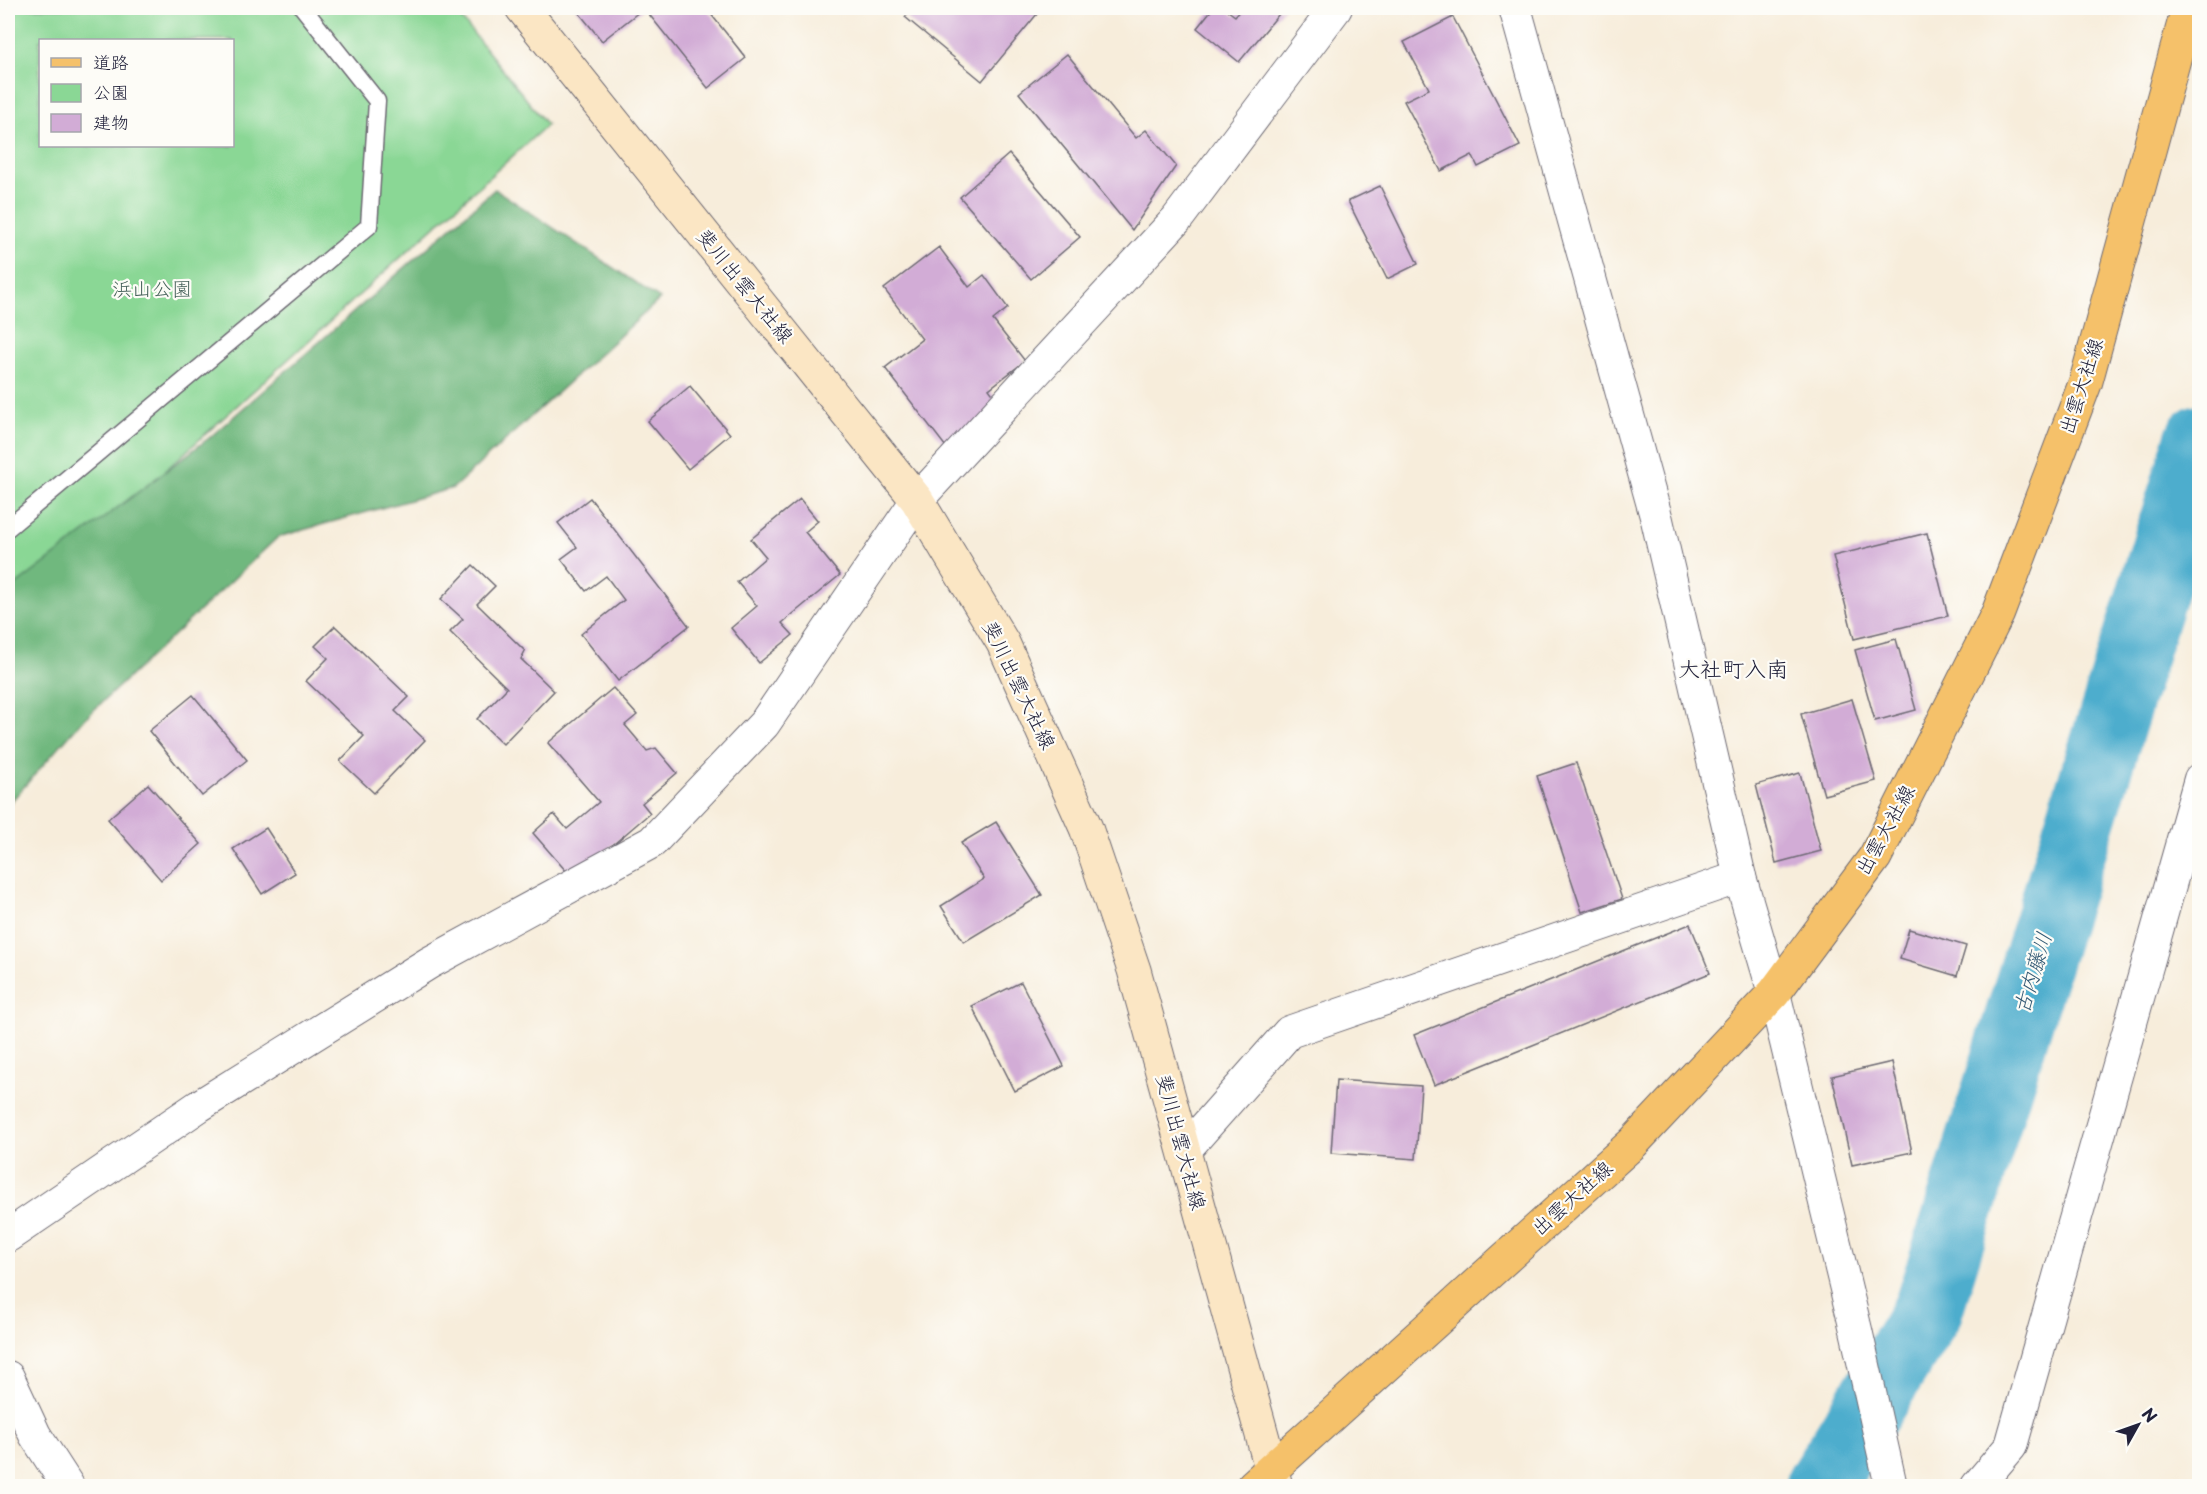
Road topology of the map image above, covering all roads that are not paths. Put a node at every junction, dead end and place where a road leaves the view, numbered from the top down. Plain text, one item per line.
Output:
1 (303, 8) edge
2 (522, 8) edge
3 (1336, 8) edge
4 (1515, 8) edge
5 (2188, 8) edge
6 (917, 500) junction
7 (8, 528) edge
8 (2199, 779) edge
9 (1740, 877) junction
10 (1773, 993) junction
11 (1184, 1151) junction
12 (8, 1236) edge
13 (8, 1377) edge
14 (1267, 1481) edge
15 (68, 1486) edge
16 (1891, 1486) edge
17 (1977, 1486) edge

1 - 7 lane
2 - 6 main road, 斐川出雲大社線
3 - 6 street
4 - 9 street
5 - 10 main road, 出雲大社線
6 - 11 main road, 斐川出雲大社線
6 - 12 street
8 - 17 street
9 - 10 street
9 - 11 street
10 - 14 main road, 出雲大社線
10 - 16 street
11 - 14 main road, 斐川出雲大社線
13 - 15 street

